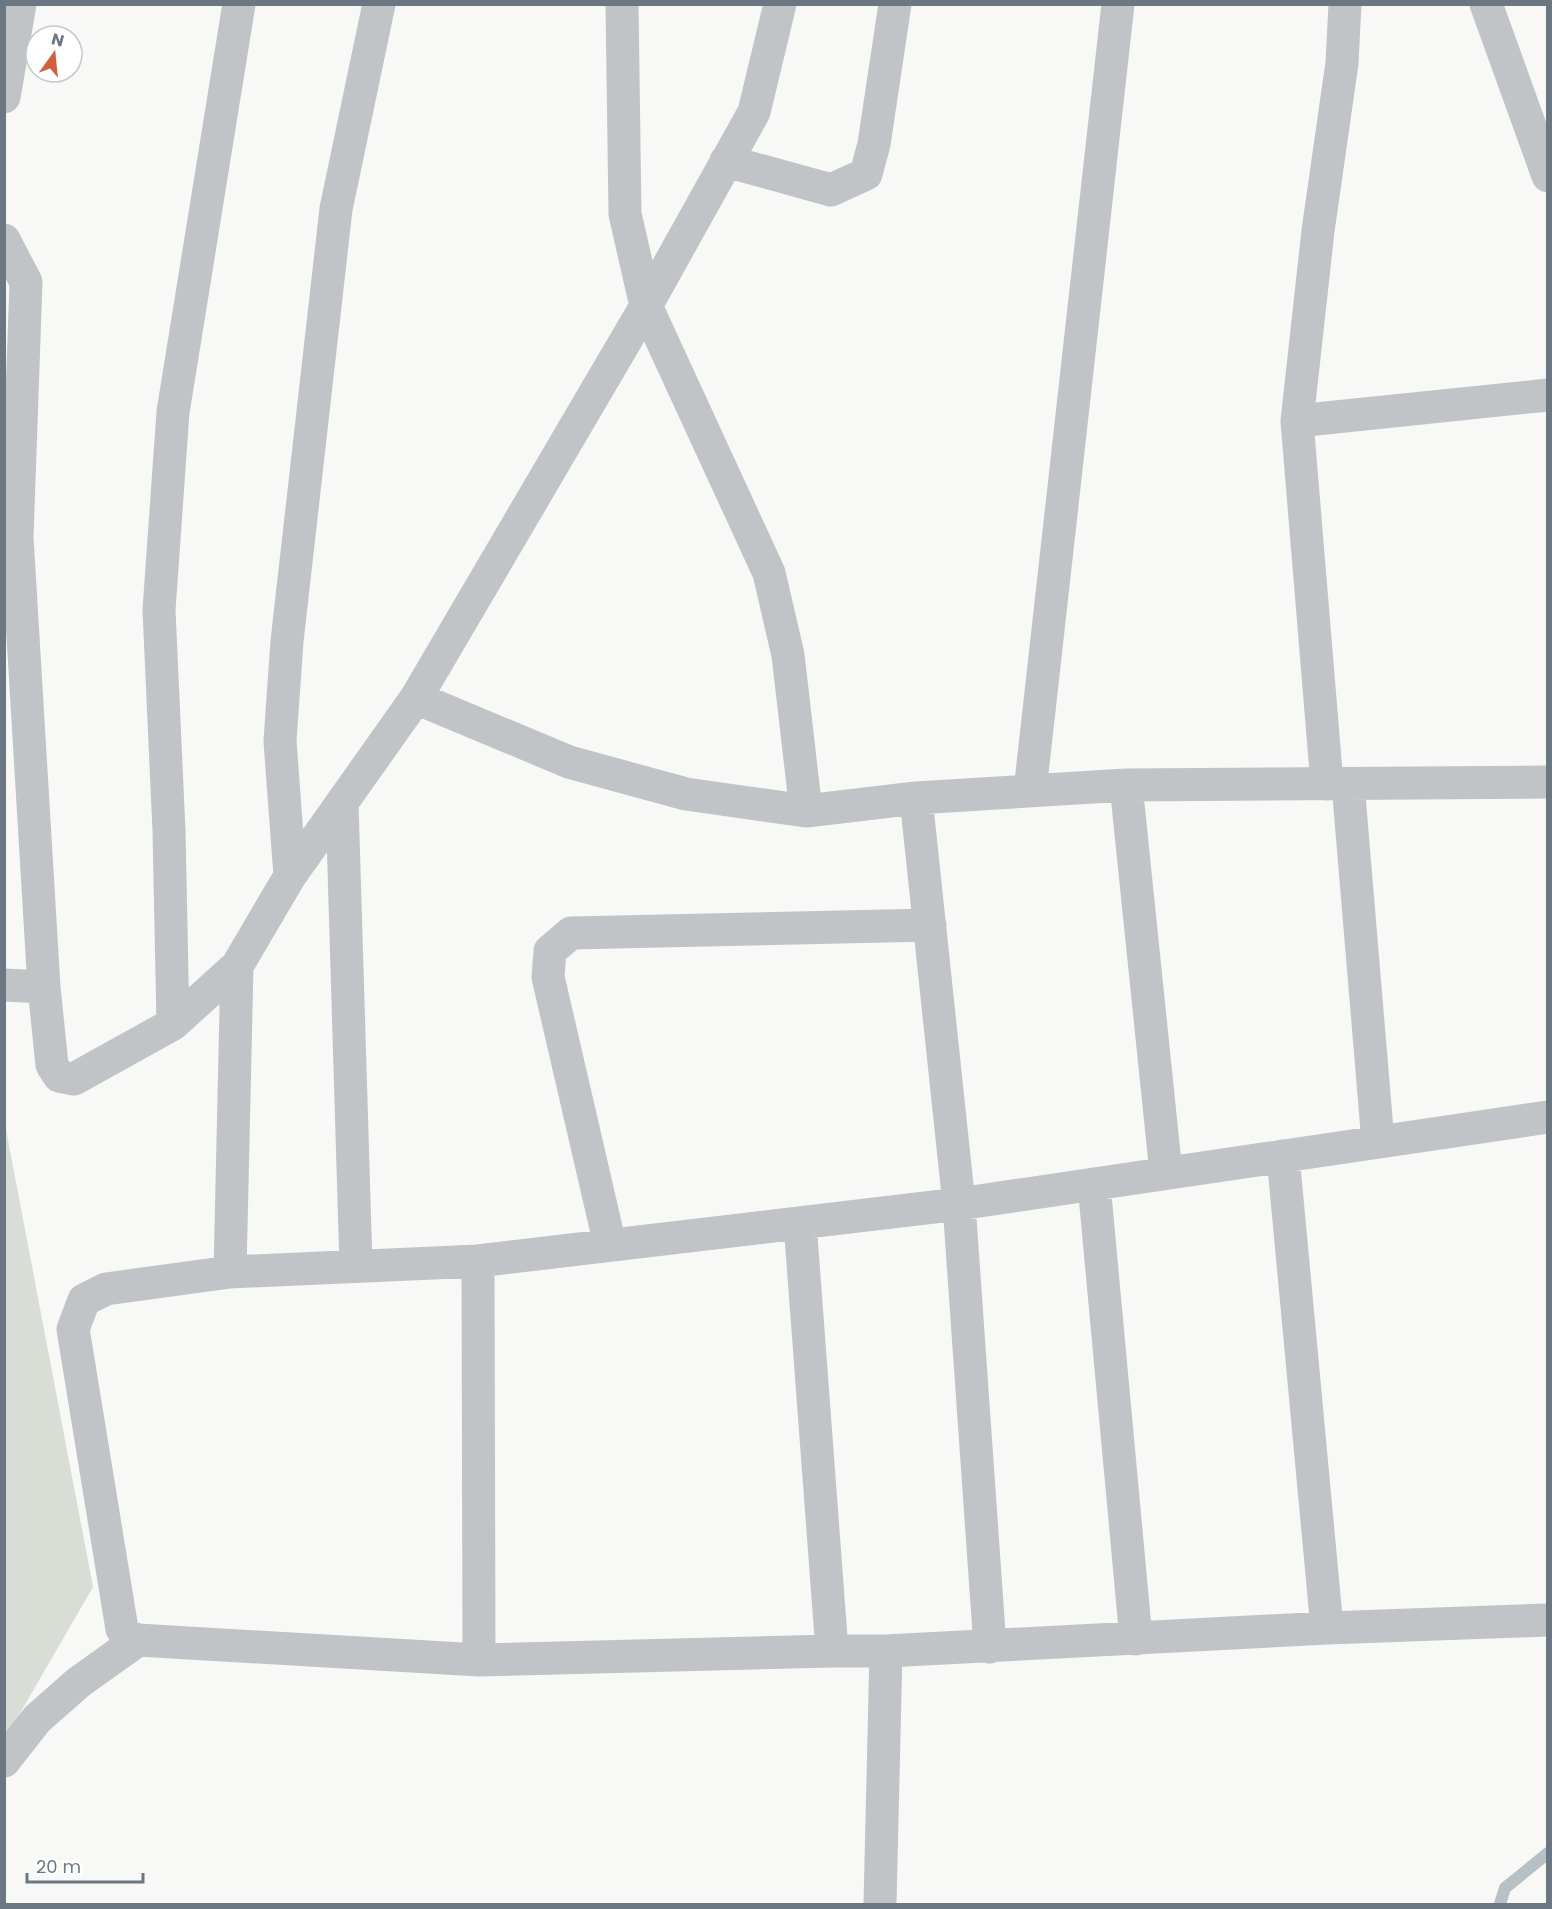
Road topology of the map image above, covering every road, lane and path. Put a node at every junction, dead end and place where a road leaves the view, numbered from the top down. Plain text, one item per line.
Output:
1 (20, 4) edge
2 (239, 4) edge
3 (379, 4) edge
4 (622, 4) edge
5 (780, 4) edge
6 (895, 4) edge
7 (1118, 4) edge
8 (1345, 4) edge
9 (1486, 4) edge
10 (4, 97) edge
11 (726, 161) junction
12 (1548, 176) edge
13 (4, 240) edge
14 (646, 306) junction
15 (1548, 395) edge
16 (1297, 422) junction
17 (416, 698) junction
18 (1548, 782) edge
19 (1338, 784) junction
20 (1126, 785) junction
21 (1030, 791) junction
22 (916, 798) junction
23 (342, 803) junction
24 (806, 811) junction
25 (290, 876) junction
26 (930, 925) junction
27 (237, 966) junction
28 (4, 985) edge
29 (44, 987) junction
30 (172, 1024) junction
31 (1548, 1117) edge
32 (1378, 1142) junction
33 (1283, 1156) junction
34 (1166, 1173) junction
35 (1094, 1184) junction
36 (959, 1204) junction
37 (800, 1223) junction
38 (610, 1245) junction
39 (478, 1261) junction
40 (356, 1266) junction
41 (230, 1272) junction
42 (1548, 1620) edge
43 (1328, 1628) junction
44 (1136, 1639) junction
45 (138, 1640) junction
46 (990, 1647) junction
47 (832, 1651) junction
48 (886, 1651) junction
49 (479, 1659) junction
50 (4, 1761) edge
51 (880, 1905) edge

1 - 10 street
2 - 30 street
3 - 25 street
4 - 14 street
5 - 11 street
6 - 11 street
7 - 21 street
8 - 16 street
9 - 12 street
11 - 14 street
13 - 29 street
14 - 17 street
14 - 24 street
15 - 16 street
16 - 19 street
17 - 23 street
17 - 24 street
18 - 19 street
19 - 20 street
19 - 32 street
20 - 21 street
20 - 34 street
21 - 22 street
22 - 24 street
22 - 26 street
23 - 25 street
23 - 40 street
25 - 27 street
26 - 36 street
26 - 38 street
27 - 30 street
27 - 41 street
28 - 29 street
29 - 30 street
31 - 32 street
32 - 33 street
33 - 34 street
33 - 43 street
34 - 35 street
35 - 36 street
35 - 44 street
36 - 37 street
36 - 46 street
37 - 38 street
37 - 47 street
38 - 39 street
39 - 40 street
39 - 49 street
40 - 41 street
41 - 45 street
42 - 43 street
43 - 44 street
44 - 46 street
45 - 49 street
45 - 50 street
46 - 48 street
47 - 48 street
47 - 49 street
48 - 51 street

